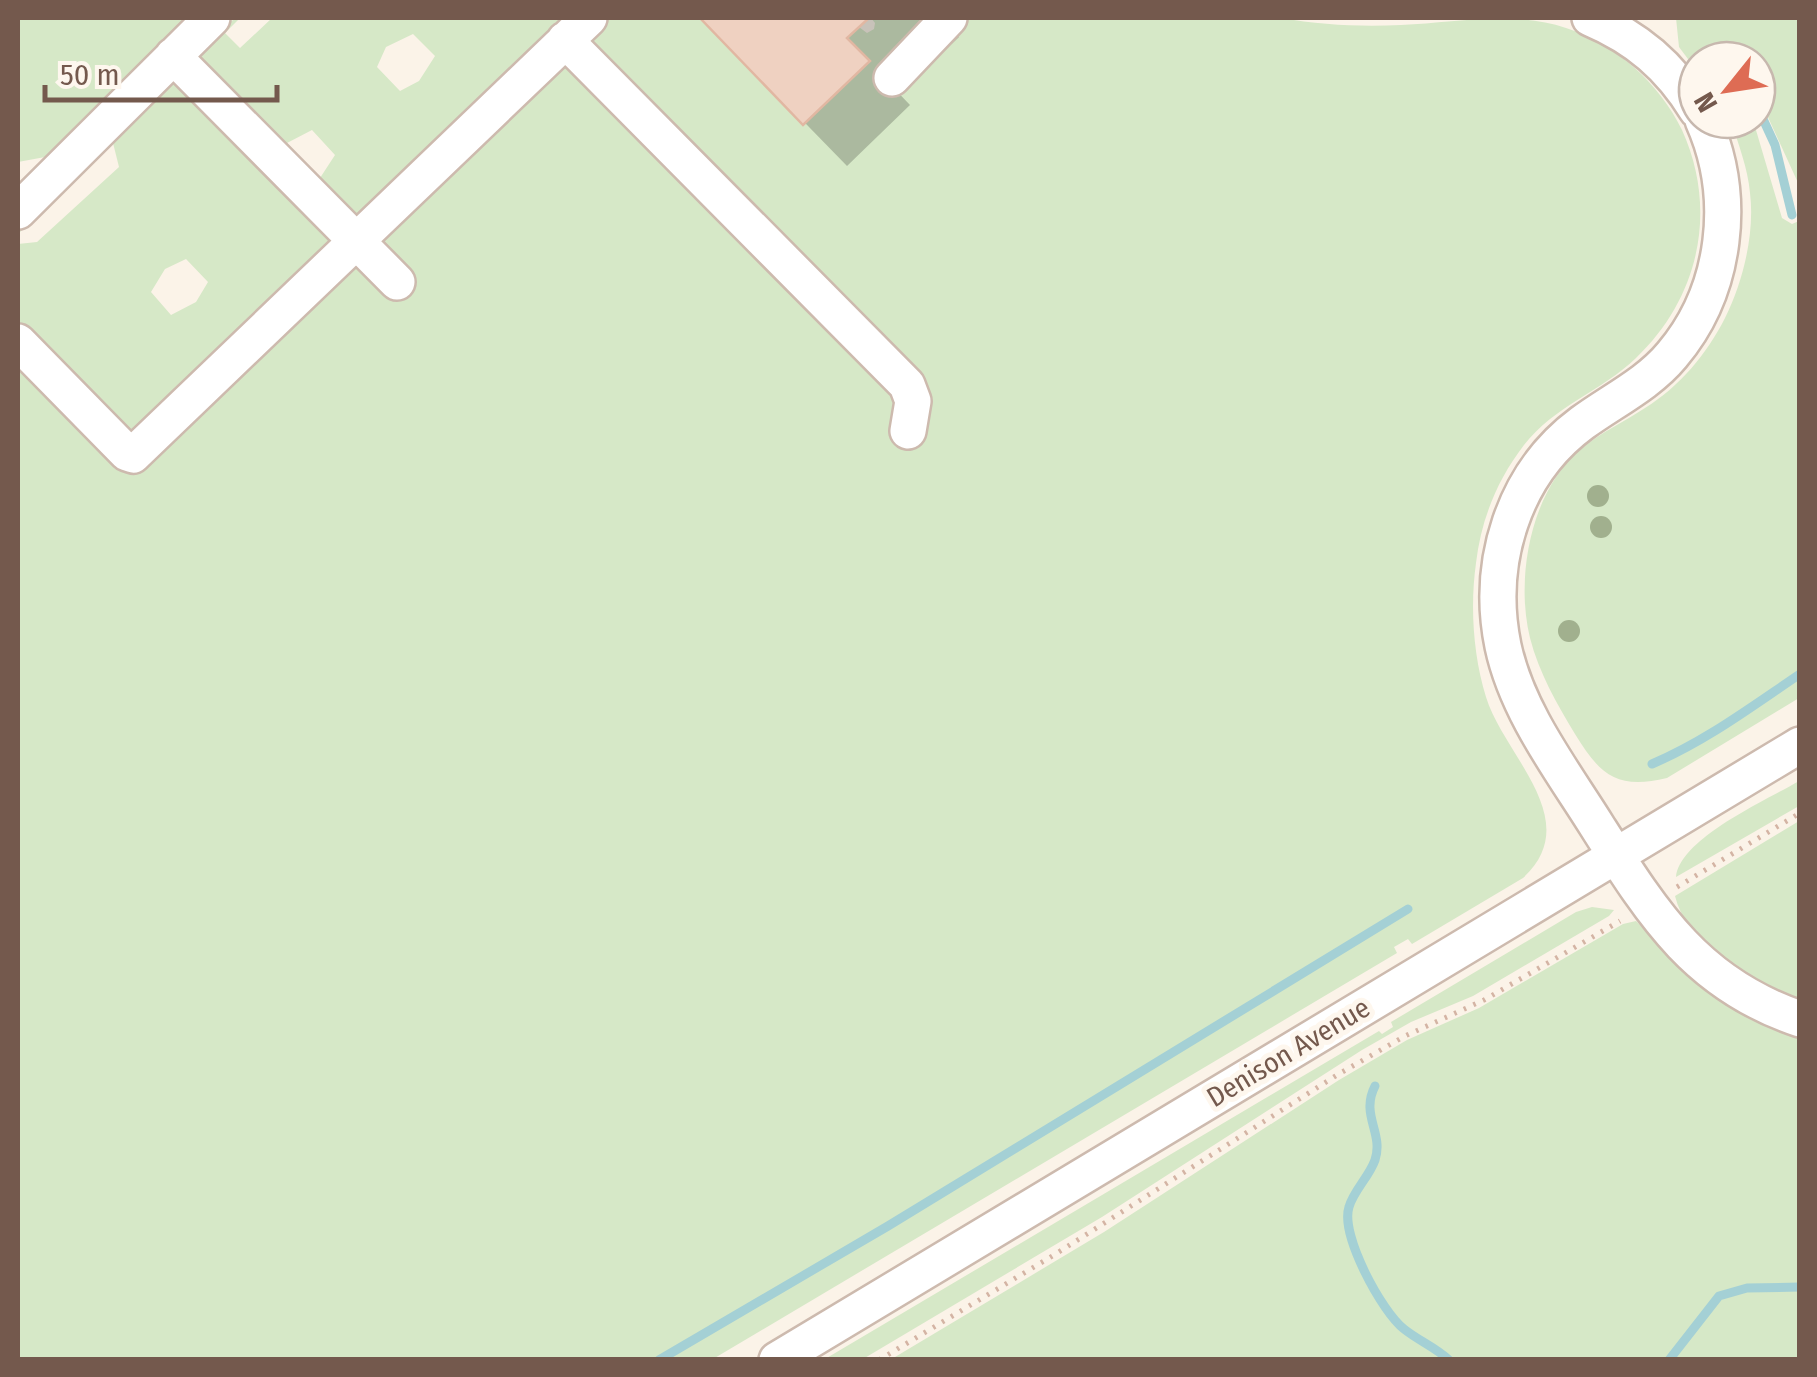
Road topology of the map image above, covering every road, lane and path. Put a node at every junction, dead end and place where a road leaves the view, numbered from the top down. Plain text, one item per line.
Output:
1 (212, 18) edge
2 (949, 18) edge
3 (1590, 18) edge
4 (578, 25) edge
5 (1630, 25) edge
6 (173, 56) junction
7 (892, 78) dead end
8 (1677, 83) edge
9 (1712, 140) edge
10 (18, 170) edge
11 (55, 172) junction
12 (18, 211) edge
13 (358, 241) junction
14 (396, 282) dead end
15 (18, 342) edge
16 (908, 430) dead end
17 (1800, 745) edge
18 (1800, 814) edge
19 (1616, 856) junction
20 (1674, 888) dead end
21 (1630, 915) dead end
22 (1800, 1019) edge
23 (777, 1360) edge
24 (879, 1360) edge

1 - 6 street
2 - 7 street
3 - 5 street
4 - 13 street
4 - 16 street
5 - 8 street
6 - 11 street
6 - 13 street
9 - 19 street
10 - 11 street
11 - 12 street
13 - 14 street
13 - 15 street
17 - 19 street, Denison Avenue
18 - 20 path
19 - 22 street
19 - 23 street, Denison Avenue
21 - 24 path

